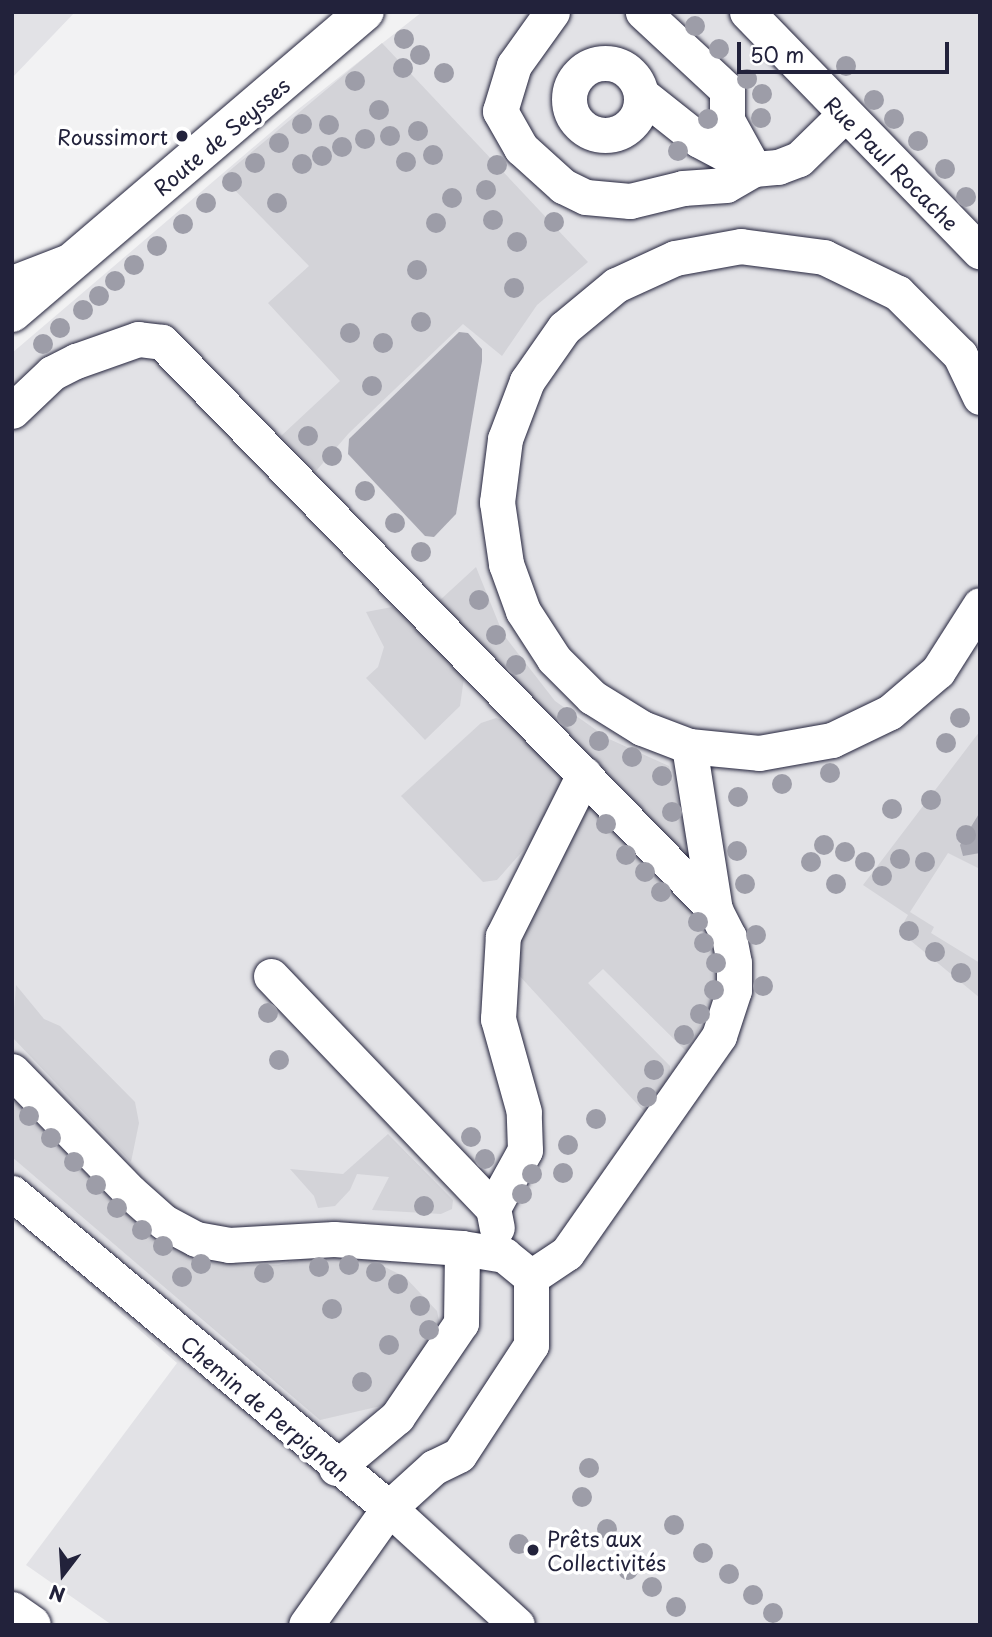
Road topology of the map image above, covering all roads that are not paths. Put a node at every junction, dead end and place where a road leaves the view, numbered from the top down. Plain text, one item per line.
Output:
1 (365, 12) edge
2 (552, 12) edge
3 (643, 12) edge
4 (747, 12) edge
5 (641, 94) junction
6 (844, 115) junction
7 (630, 126) junction
8 (699, 141) junction
9 (754, 169) junction
10 (980, 252) edge
11 (76, 259) junction
12 (12, 283) edge
13 (12, 313) edge
14 (980, 397) edge
15 (12, 411) edge
16 (980, 605) edge
17 (689, 746) junction
18 (584, 774) junction
19 (715, 910) junction
20 (271, 976) dead end
21 (12, 1071) edge
22 (12, 1193) edge
23 (492, 1208) junction
24 (462, 1248) junction
25 (504, 1255) junction
26 (532, 1293) junction
27 (336, 1468) junction
28 (388, 1508) junction
29 (12, 1611) edge
30 (33, 1625) edge
31 (306, 1625) edge
32 (517, 1625) edge

1 - 11 main road, Route de Seysses
2 - 9 street
3 - 9 street
4 - 6 street, Rue Paul Rocache
5 - 7 street
5 - 7 street
5 - 8 street
6 - 9 street
6 - 10 street, Rue Paul Rocache
7 - 8 street
8 - 9 street
11 - 12 street, Route de Seysses
11 - 13 main road, Route de Seysses
14 - 17 street
15 - 18 street
16 - 17 street
17 - 19 street
18 - 19 street
18 - 23 street
19 - 26 street
20 - 23 street
21 - 24 street
22 - 27 street, Chemin de Perpignan
23 - 25 street
24 - 25 street
24 - 27 street
25 - 26 street
26 - 28 street
27 - 28 street, Chemin de Perpignan
28 - 31 street
28 - 32 street, Chemin de Perpignan
29 - 30 main road

